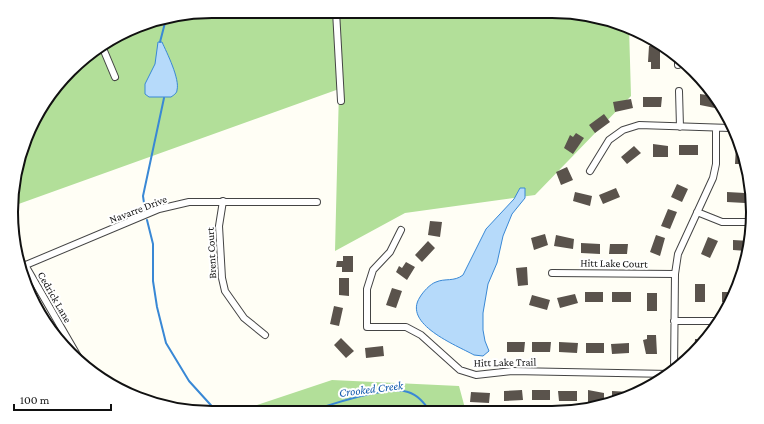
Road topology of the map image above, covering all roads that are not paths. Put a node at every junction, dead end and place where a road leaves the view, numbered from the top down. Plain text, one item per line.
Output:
1 (336, 18) edge
2 (104, 51) edge
3 (115, 77) dead end
4 (679, 91) dead end
5 (341, 101) dead end
6 (680, 127) junction
7 (716, 128) junction
8 (727, 128) edge
9 (590, 170) dead end
10 (223, 201) junction
11 (317, 202) dead end
12 (697, 212) junction
13 (746, 222) edge
14 (401, 230) dead end
15 (26, 265) edge
16 (552, 273) dead end
17 (675, 274) junction
18 (28, 275) edge
19 (674, 321) junction
20 (712, 321) edge
21 (265, 335) dead end
22 (71, 345) edge
23 (674, 363) edge
24 (659, 374) edge

1 - 5 street
2 - 3 street
4 - 6 street
6 - 7 street
6 - 9 street
7 - 8 street
7 - 12 street
10 - 11 street, Navarre Drive
10 - 15 street, Navarre Drive
10 - 21 street, Brent Court
12 - 13 street
12 - 17 street
14 - 24 street, Hitt Lake Trail
16 - 17 street, Hitt Lake Court
17 - 19 street
18 - 22 street, Cedrick Lane
19 - 20 street
19 - 23 street

